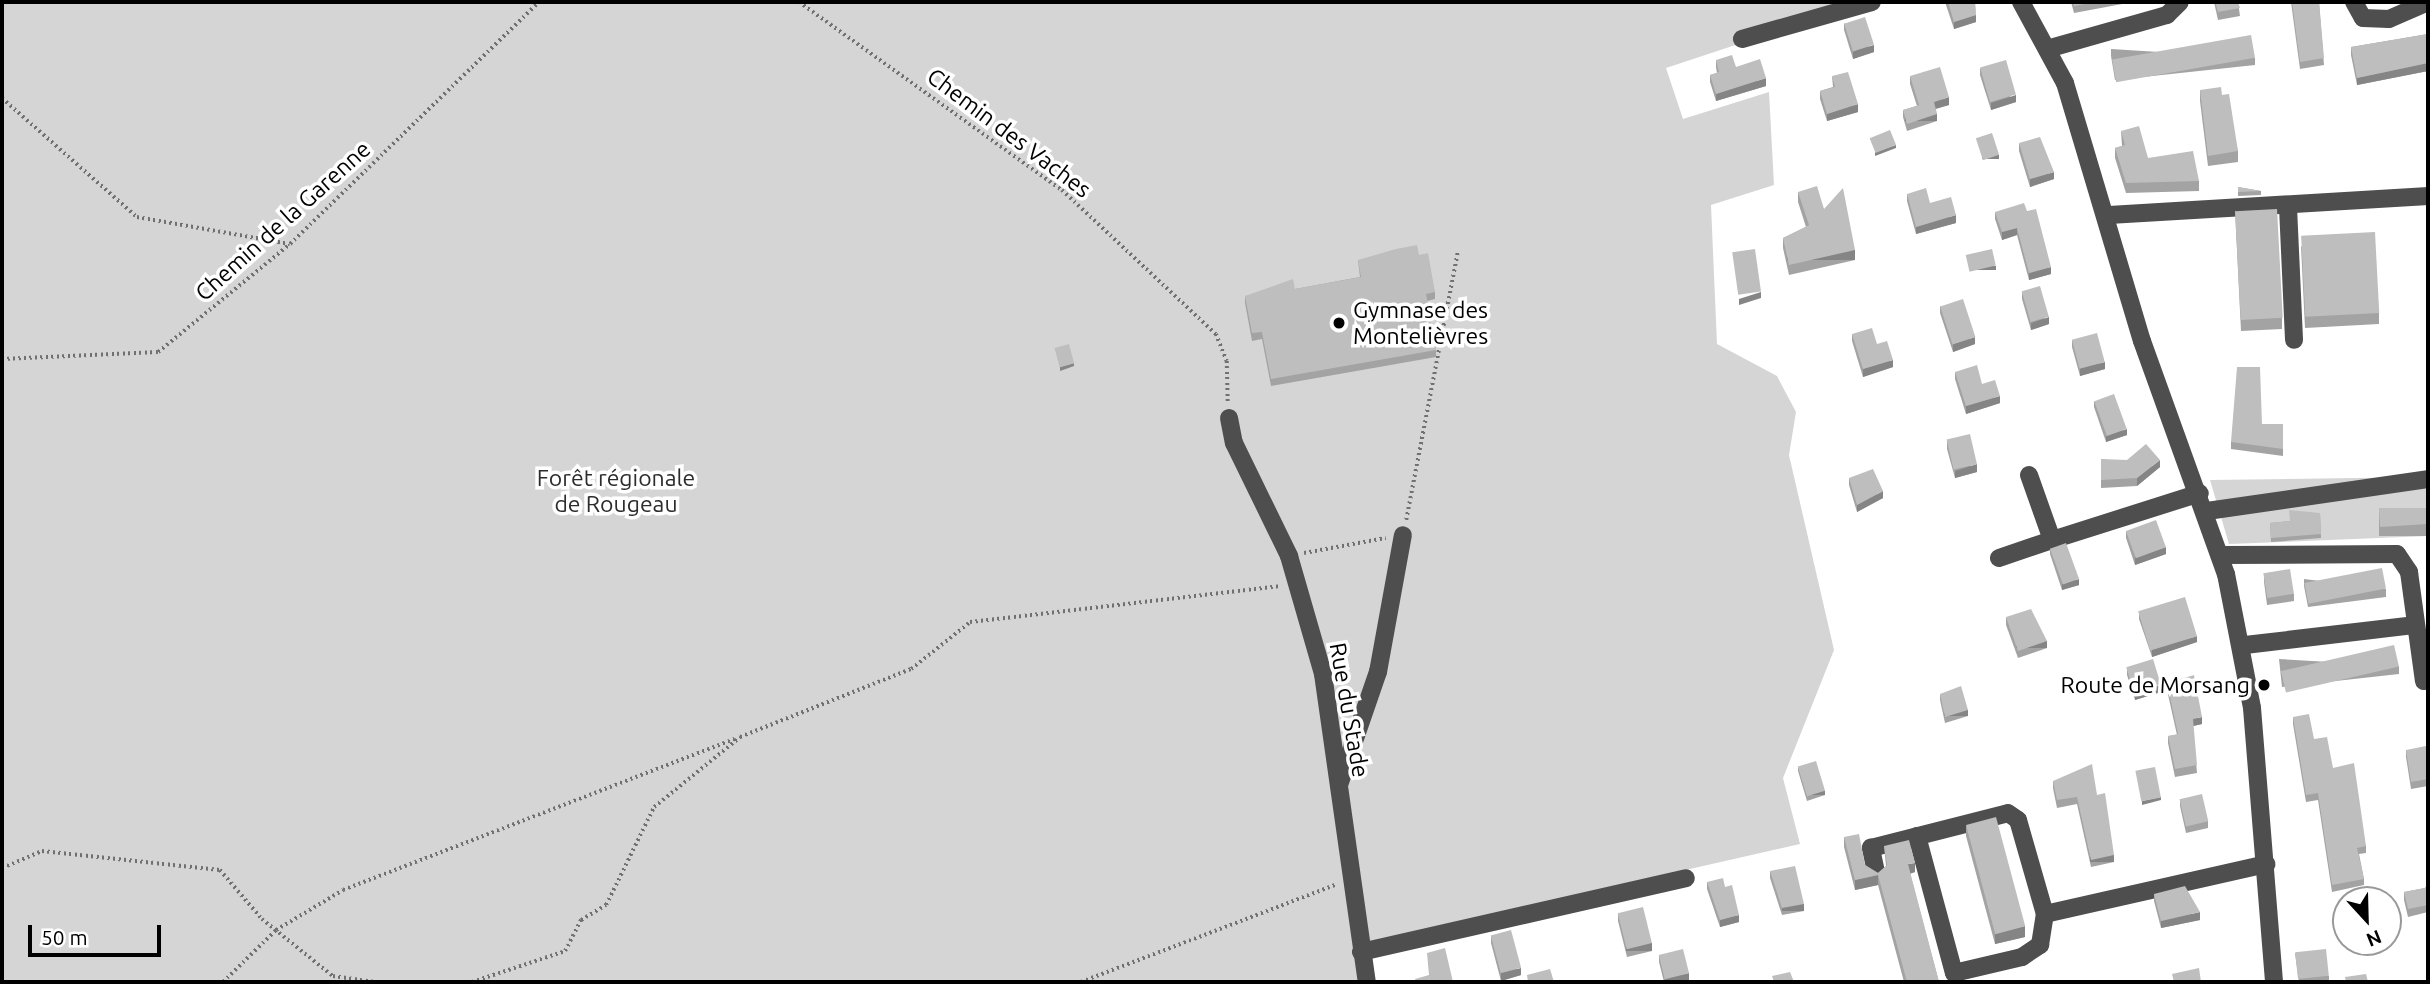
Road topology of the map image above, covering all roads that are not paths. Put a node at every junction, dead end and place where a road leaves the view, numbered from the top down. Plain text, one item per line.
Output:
1 (1872, 2) edge
2 (2021, 2) edge
3 (2180, 2) edge
4 (2354, 2) edge
5 (2428, 2) edge
6 (1742, 39) dead end
7 (2047, 49) junction
8 (2428, 196) edge
9 (2288, 207) junction
10 (2109, 215) junction
11 (2294, 340) dead end
12 (1229, 418) road end
13 (2029, 475) dead end
14 (2428, 479) edge
15 (2200, 493) junction
16 (2207, 511) junction
17 (1403, 535) road end
18 (2052, 540) junction
19 (2221, 555) junction
20 (1999, 558) dead end
21 (2416, 625) junction
22 (2245, 645) junction
23 (2424, 681) dead end
24 (1338, 789) junction
25 (1917, 836) junction
26 (2266, 864) junction
27 (1876, 872) edge
28 (1686, 878) dead end
29 (2045, 914) junction
30 (1361, 952) junction
31 (1367, 982) edge
32 (2274, 982) edge

1 - 6 street
2 - 7 street
3 - 7 street
4 - 5 street
7 - 10 street
8 - 9 street
9 - 10 street
9 - 11 street
10 - 15 street
12 - 24 street, Rue du Stade
13 - 18 street
14 - 16 street
15 - 16 street
15 - 18 street
16 - 19 street
17 - 24 street
18 - 20 street
19 - 21 street
19 - 22 street
21 - 22 street
21 - 23 street
22 - 26 street
24 - 30 street, Rue du Stade
25 - 27 street
25 - 29 street
25 - 29 street
26 - 29 street
26 - 32 street
28 - 30 street
30 - 31 street, Rue du Stade

